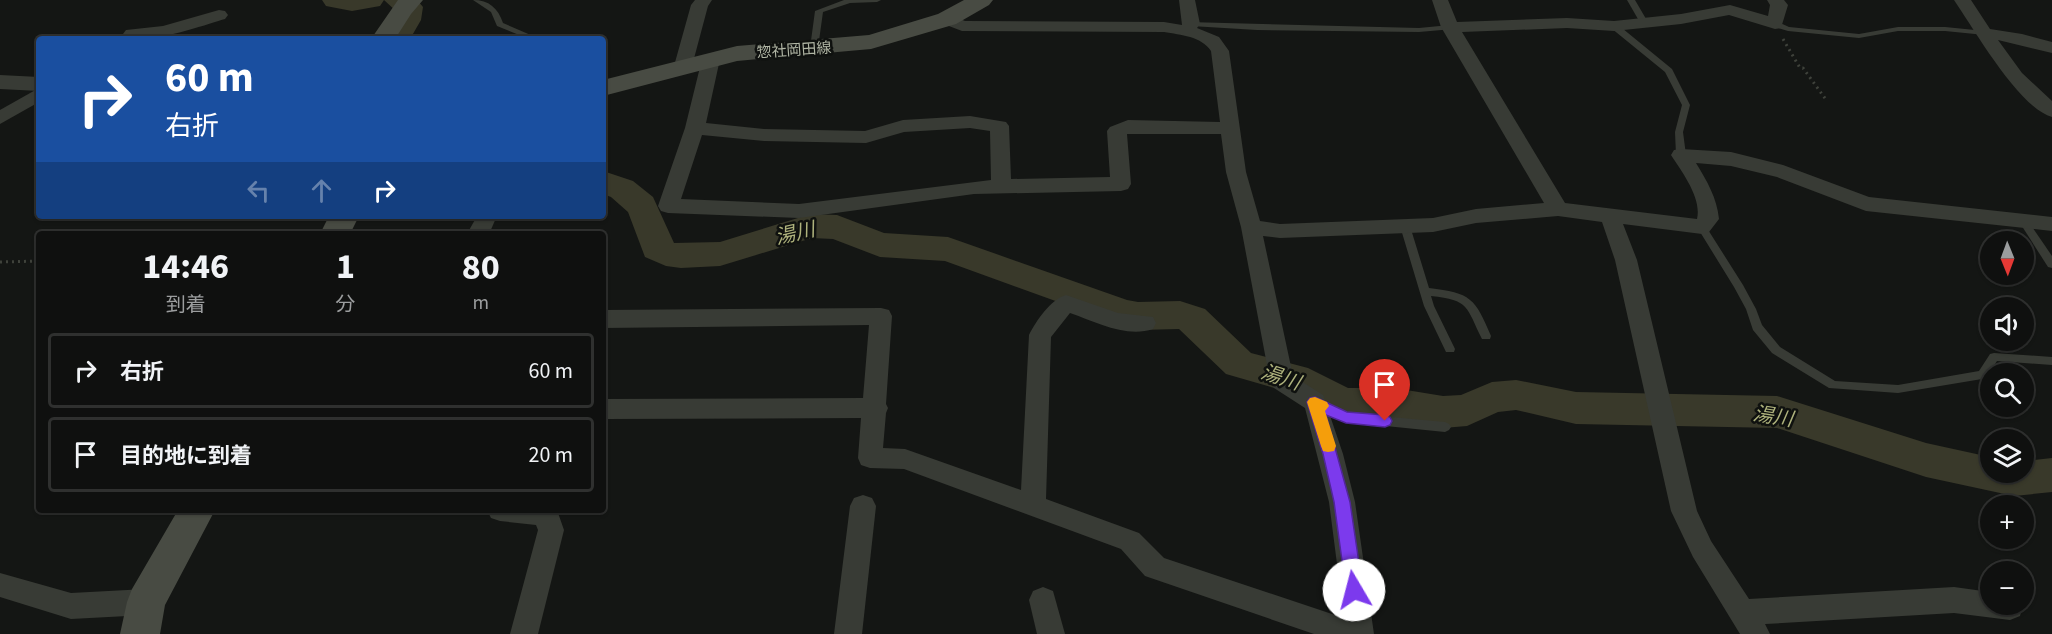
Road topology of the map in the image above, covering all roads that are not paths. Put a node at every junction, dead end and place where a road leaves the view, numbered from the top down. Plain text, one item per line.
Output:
1 (411, 0) edge
2 (477, 0) edge
3 (704, 0) edge
4 (877, 0) edge
5 (981, 0) edge
6 (1187, 0) edge
7 (1440, 0) edge
8 (1631, 0) edge
9 (1775, 0) edge
10 (1962, 0) edge
11 (219, 15) dead end
12 (947, 19) junction
13 (1645, 24) junction
14 (1775, 24) junction
15 (1614, 26) junction
16 (1189, 27) junction
17 (1450, 27) junction
18 (185, 32) edge
19 (1985, 33) junction
20 (132, 34) dead end
21 (385, 36) edge
22 (529, 36) edge
23 (814, 48) junction
24 (2052, 48) edge
25 (711, 59) junction
26 (683, 66) junction
27 (0, 82) edge
28 (36, 84) edge
29 (606, 87) edge
30 (36, 96) edge
31 (2052, 111) edge
32 (0, 118) edge
33 (695, 128) junction
34 (1230, 128) junction
35 (1681, 155) junction
36 (1001, 186) junction
37 (1558, 209) junction
38 (1610, 216) junction
39 (2023, 220) junction
40 (2052, 224) edge
41 (1405, 226) junction
42 (1251, 227) junction
43 (1702, 227) junction
44 (2052, 264) edge
45 (1426, 292) junction
46 (606, 319) edge
47 (1145, 323) dead end
48 (1486, 336) dead end
49 (1450, 349) dead end
50 (2052, 361) edge
51 (1315, 402) junction
52 (876, 408) junction
53 (606, 409) edge
54 (1445, 427) dead end
55 (863, 506) dead end
56 (1033, 506) junction
57 (196, 513) edge
58 (528, 513) edge
59 (0, 585) edge
60 (1043, 600) dead end
61 (1980, 603) edge
62 (143, 618) edge
63 (1750, 623) edge
64 (524, 634) edge
65 (848, 634) edge
66 (1051, 634) edge
67 (1352, 634) edge
68 (1360, 634) edge

1 - 21 main road
2 - 22 lane
3 - 26 street
4 - 23 lane
5 - 12 main road, 惣社岡田線
6 - 16 street
7 - 17 street
8 - 13 lane
9 - 14 street
10 - 19 street
11 - 18 street
12 - 16 street
12 - 23 main road, 惣社岡田線
13 - 14 street
13 - 15 street
14 - 19 lane
15 - 17 street
15 - 35 lane
16 - 17 lane
16 - 34 street
17 - 37 street
18 - 20 street
19 - 24 street
19 - 31 street
23 - 25 main road, 惣社岡田線
25 - 26 main road, 惣社岡田線
25 - 33 street
26 - 29 main road, 惣社岡田線
27 - 28 street
30 - 32 street
33 - 36 street
33 - 36 street
34 - 36 street
34 - 42 street
35 - 39 street
35 - 43 street
37 - 38 street
37 - 41 street
38 - 43 street
38 - 63 street
39 - 40 street
39 - 44 lane
41 - 42 street
41 - 45 lane
42 - 51 street
43 - 50 lane
45 - 48 lane
45 - 49 lane
46 - 52 street
47 - 56 street
51 - 54 lane
51 - 68 street
52 - 53 street
52 - 56 street
55 - 65 street
56 - 67 street
57 - 62 main road
58 - 64 street
59 - 62 street
60 - 66 street
61 - 63 street

